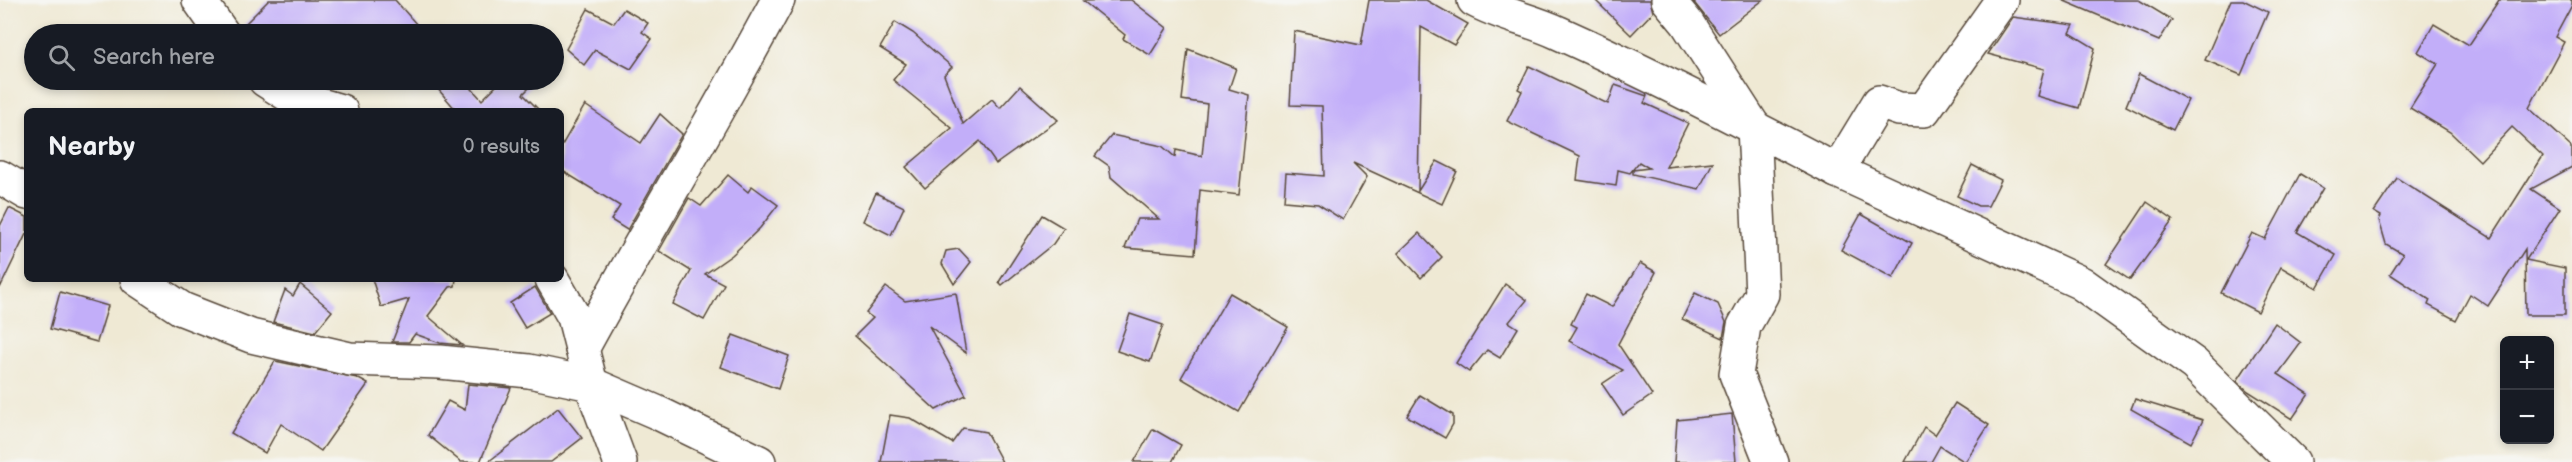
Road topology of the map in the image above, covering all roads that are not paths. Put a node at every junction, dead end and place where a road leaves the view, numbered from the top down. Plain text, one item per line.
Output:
1 (199, 0) edge
2 (778, 0) edge
3 (1474, 0) edge
4 (1668, 0) edge
5 (2002, 0) edge
6 (216, 24) edge
7 (281, 90) edge
8 (331, 108) edge
9 (1754, 127) junction
10 (1837, 171) junction
11 (0, 177) edge
12 (24, 192) edge
13 (142, 282) edge
14 (554, 282) edge
15 (582, 349) junction
16 (591, 384) junction
17 (620, 462) edge
18 (759, 462) edge
19 (1771, 462) edge
20 (2293, 462) edge

1 - 6 street
2 - 15 street
3 - 9 street
4 - 9 street
5 - 10 street
7 - 8 street
9 - 10 street
9 - 19 street
10 - 20 street
11 - 12 street
13 - 16 street
14 - 15 street
15 - 16 street
16 - 17 street
16 - 18 street

